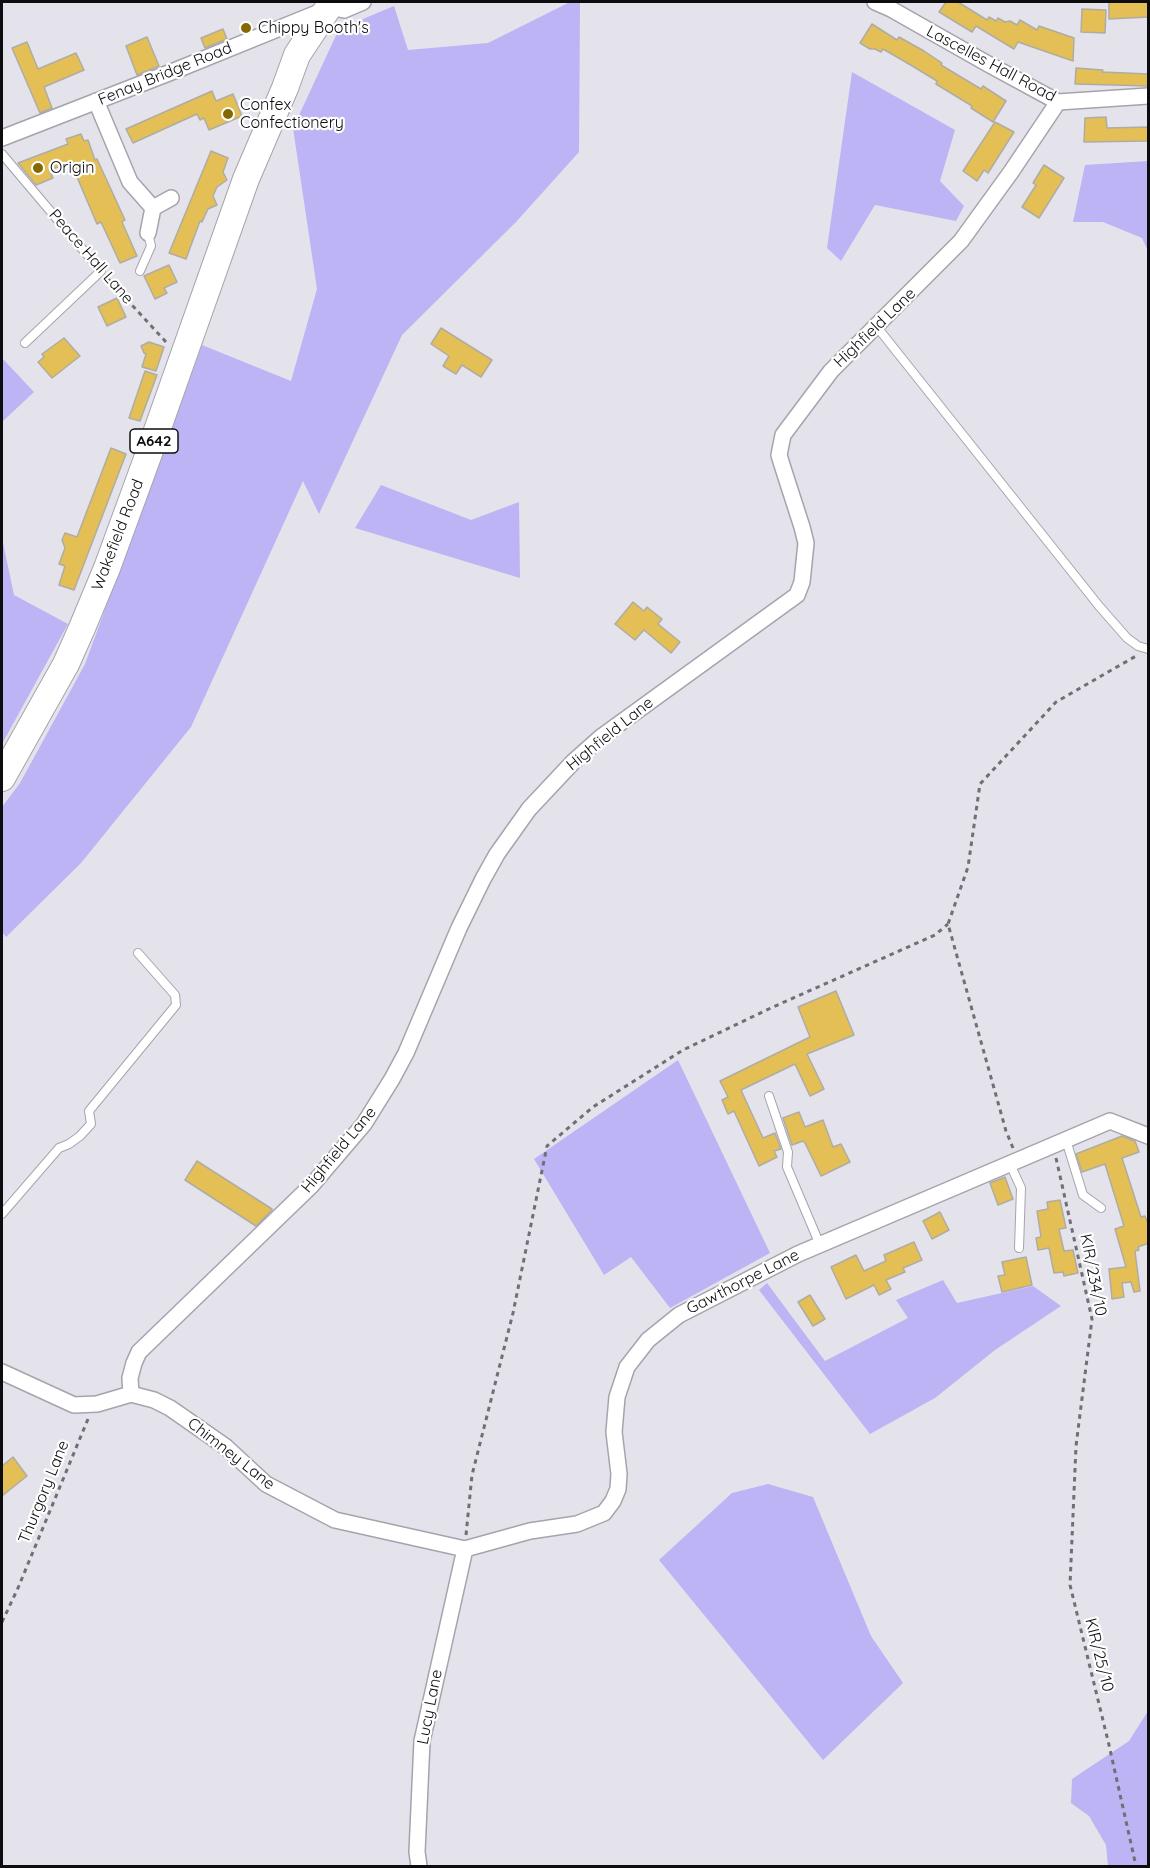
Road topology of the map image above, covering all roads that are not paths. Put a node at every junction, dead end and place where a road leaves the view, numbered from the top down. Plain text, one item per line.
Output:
1 (363, 2) edge
2 (875, 2) edge
3 (330, 4) edge
4 (1149, 96) edge
5 (96, 101) junction
6 (1058, 102) junction
7 (2, 138) edge
8 (2, 154) edge
9 (171, 198) dead end
10 (153, 208) junction
11 (148, 233) joint
12 (140, 271) dead end
13 (877, 327) junction
14 (25, 343) dead end
15 (1148, 649) edge
16 (2, 778) edge
17 (138, 953) dead end
18 (768, 1096) dead end
19 (1149, 1136) edge
20 (1060, 1143) junction
21 (1015, 1162) junction
22 (1101, 1208) dead end
23 (2, 1214) edge
24 (820, 1245) junction
25 (1019, 1248) dead end
26 (2, 1372) edge
27 (131, 1394) junction
28 (465, 1549) junction
29 (419, 1866) edge

1 - 3 street
2 - 6 street, Lascelles Hall Road
3 - 5 street, Fenay Bridge Road
3 - 16 highway, Wakefield Road / A642
4 - 6 street, Lascelles Hall Road
5 - 7 street, Fenay Bridge Road
5 - 10 street
6 - 13 street, Highfield Lane
8 - 14 lane, Peace Hall Lane
9 - 10 street
10 - 11 street
11 - 12 lane
13 - 15 lane
13 - 27 street, Highfield Lane
17 - 23 lane
18 - 24 lane
19 - 20 street, Gawthorpe Lane
20 - 21 street, Gawthorpe Lane
20 - 22 lane
21 - 24 street, Gawthorpe Lane
21 - 25 lane
24 - 28 street, Gawthorpe Lane
26 - 27 street
27 - 28 street, Chimney Lane
28 - 29 street, Lucy Lane

